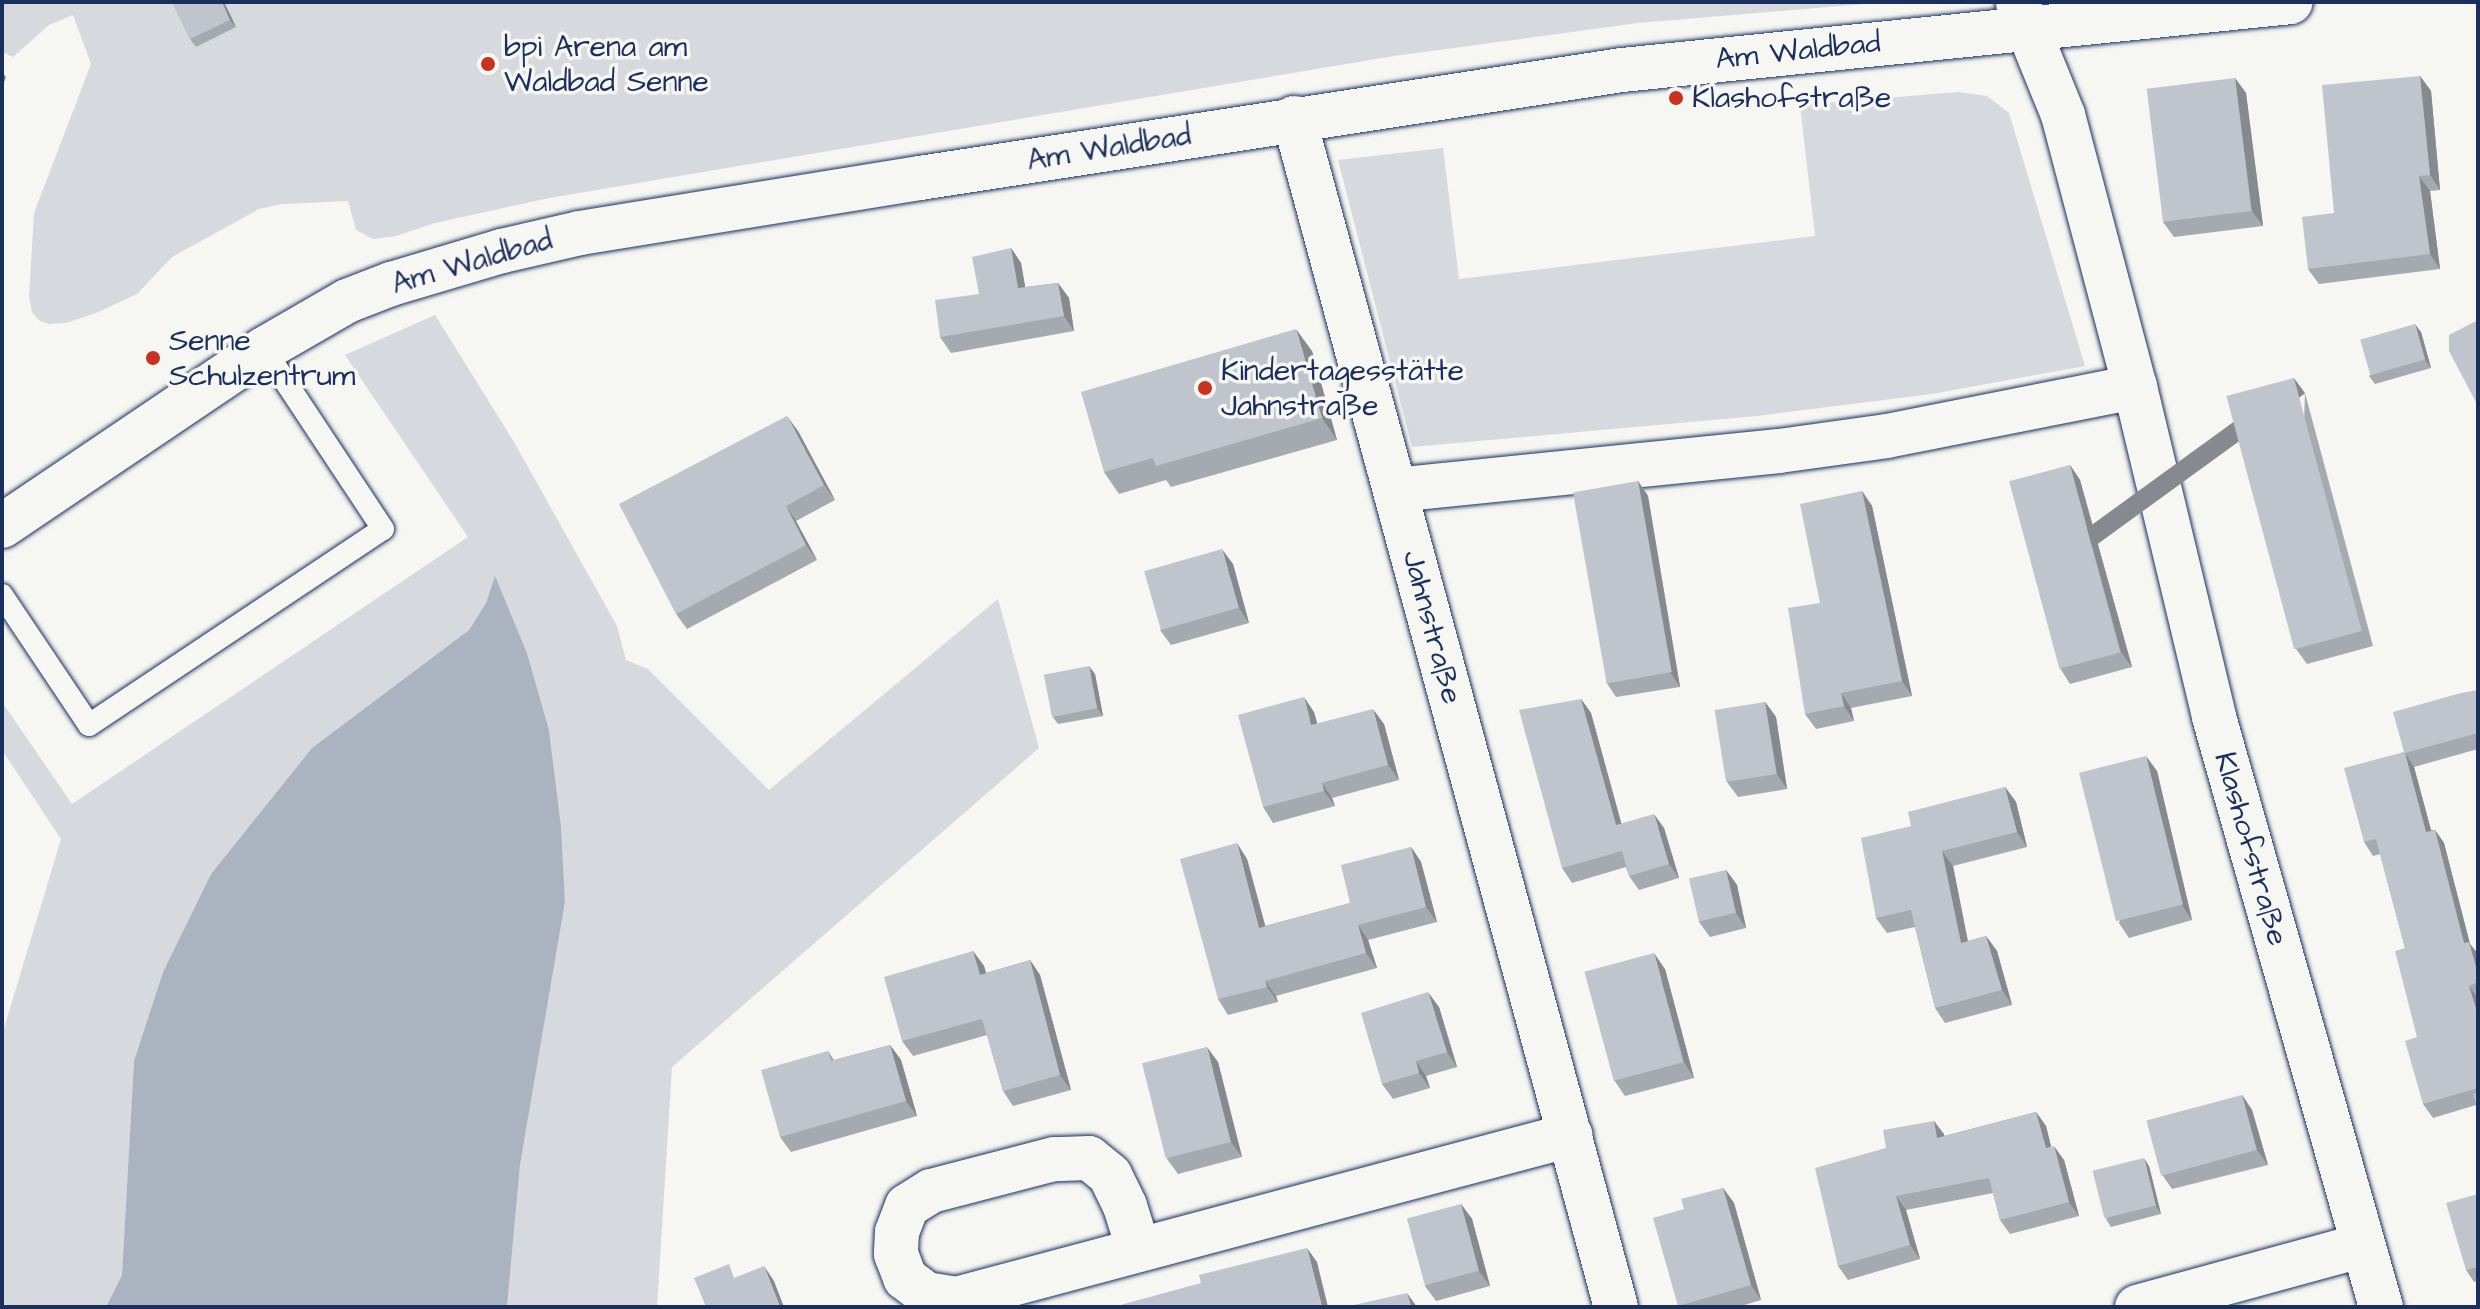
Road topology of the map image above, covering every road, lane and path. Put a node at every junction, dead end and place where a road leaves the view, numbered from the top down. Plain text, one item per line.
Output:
1 (2291, 2) edge
2 (2022, 15) edge
3 (1294, 118) junction
4 (264, 349) junction
5 (2135, 387) junction
6 (1395, 490) junction
7 (2, 526) edge
8 (2, 595) edge
9 (1570, 1135) junction
10 (2363, 1245) junction
11 (1138, 1248) junction
12 (1616, 1307) edge
13 (2137, 1307) edge
14 (2381, 1307) edge

1 - 2 street, Am Waldbad
2 - 3 street, Am Waldbad
2 - 5 street, Klashofstraße
3 - 4 street, Am Waldbad
3 - 6 street, Jahnstraße
4 - 7 street, Am Waldbad
4 - 8 lane
5 - 6 street
5 - 10 street, Klashofstraße
6 - 9 street, Jahnstraße
9 - 11 street
9 - 12 street, Jahnstraße
10 - 13 street
10 - 14 street, Klashofstraße
11 - 11 street

